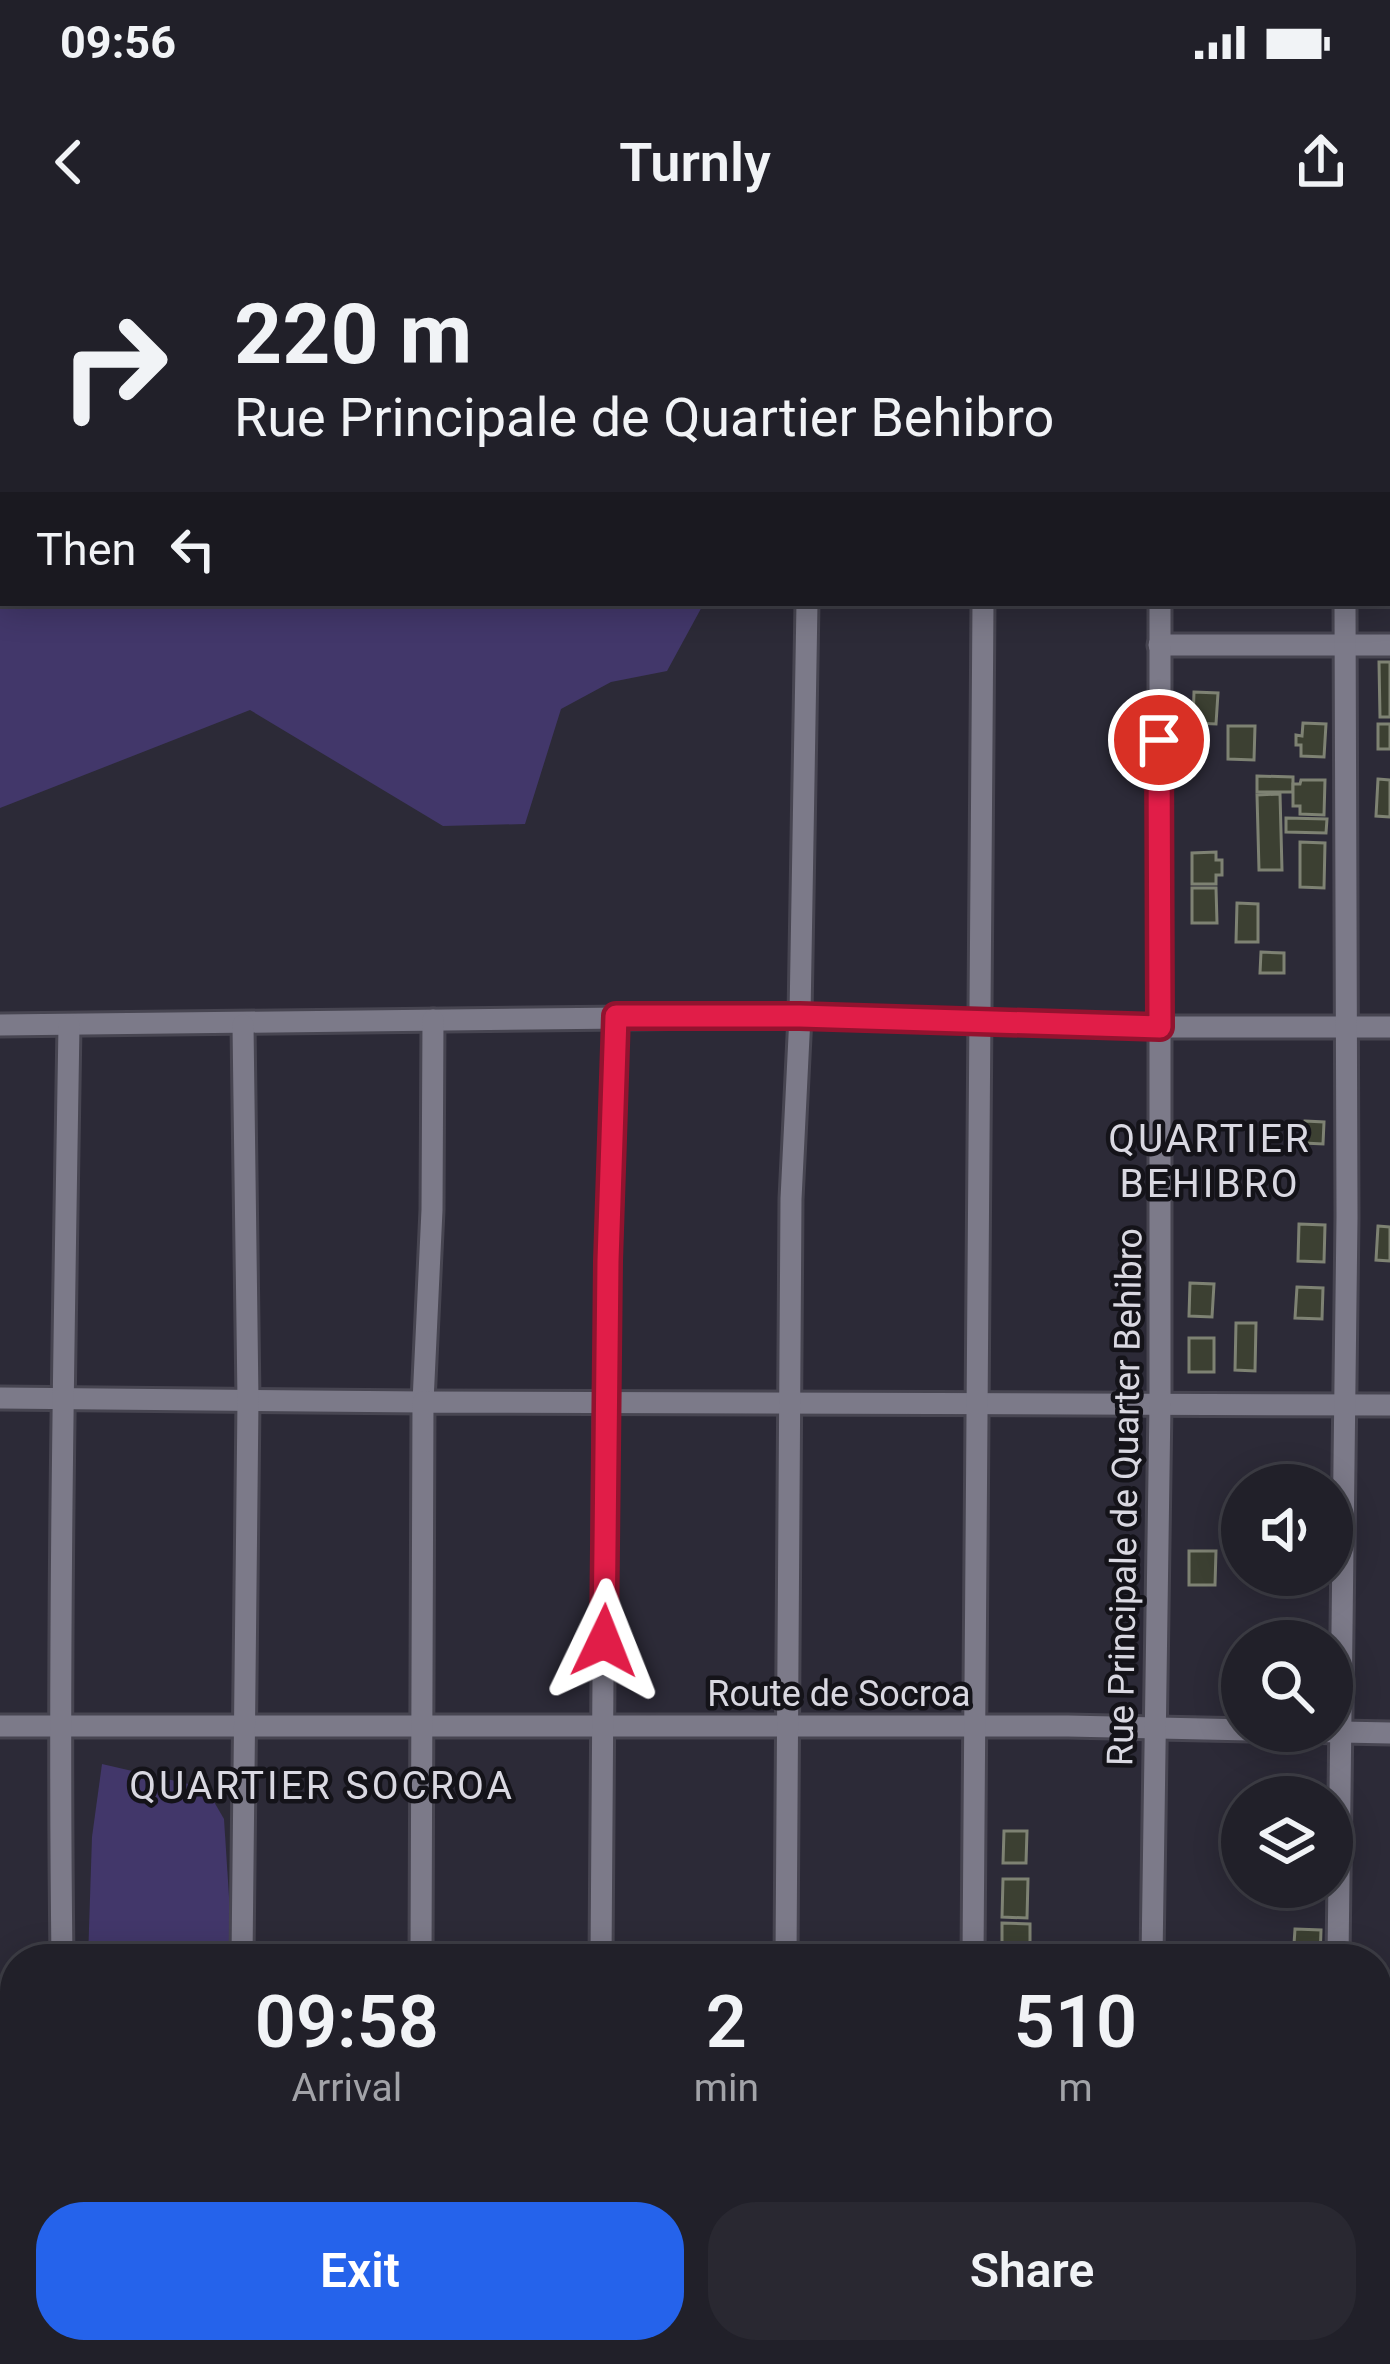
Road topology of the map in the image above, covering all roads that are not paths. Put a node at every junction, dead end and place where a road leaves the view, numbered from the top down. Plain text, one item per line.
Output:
1 (806, 606) edge
2 (983, 606) edge
3 (1160, 606) edge
4 (1345, 606) edge
5 (1344, 644) junction
6 (1159, 645) junction
7 (1390, 645) edge
8 (616, 1016) junction
9 (800, 1016) junction
10 (433, 1020) junction
11 (980, 1022) junction
12 (69, 1024) junction
13 (0, 1025) edge
14 (243, 1025) junction
15 (1160, 1027) junction
16 (1346, 1027) junction
17 (1390, 1027) edge
18 (65, 1397) junction
19 (0, 1398) edge
20 (248, 1400) junction
21 (605, 1400) junction
22 (788, 1401) junction
23 (423, 1402) junction
24 (1160, 1403) junction
25 (1345, 1404) junction
26 (975, 1405) junction
27 (1390, 1405) edge
28 (1340, 1620) edge
29 (58, 1724) junction
30 (242, 1724) junction
31 (0, 1726) edge
32 (601, 1726) junction
33 (788, 1726) junction
34 (972, 1726) junction
35 (424, 1727) junction
36 (1154, 1728) junction
37 (1221, 1729) edge
38 (1353, 1732) edge
39 (1390, 1733) edge
40 (1338, 1752) edge
41 (62, 1944) edge
42 (242, 1944) edge
43 (421, 1944) edge
44 (601, 1944) edge
45 (786, 1944) edge
46 (973, 1944) edge
47 (1152, 1944) edge
48 (1338, 1944) edge

1 - 9 street
2 - 11 street
3 - 6 street, Rue Principale de Quarter Behibro
4 - 5 street
5 - 6 street
5 - 7 street
5 - 16 street
6 - 15 street, Rue Principale de Quarter Behibro
8 - 9 street
8 - 10 street
8 - 21 street
9 - 11 street
9 - 22 street
10 - 14 street
10 - 23 street
11 - 15 street
11 - 26 street
12 - 13 street
12 - 14 street
12 - 18 street
14 - 20 street
15 - 16 street
15 - 24 street, Rue Principale de Quarter Behibro
16 - 17 street
16 - 25 street
18 - 19 street
18 - 20 street
18 - 29 street
20 - 23 street
20 - 30 street
21 - 22 street
21 - 23 street
21 - 32 street
22 - 26 street
22 - 33 street
23 - 35 street
24 - 25 street
24 - 26 street
24 - 36 street, Rue Principale de Quarter Behibro
25 - 27 street
25 - 28 street
26 - 34 street
29 - 30 street, Route de Socroa
29 - 31 street, Route de Socroa
29 - 41 street
30 - 35 street, Route de Socroa
30 - 42 street
32 - 33 street, Route de Socroa
32 - 35 street, Route de Socroa
32 - 44 street
33 - 34 street, Route de Socroa
33 - 45 street
34 - 36 street, Route de Socroa
34 - 46 street
35 - 43 street
36 - 37 street, Route de Socroa
36 - 47 street, Rue Principale de Quarter Behibro
38 - 39 street, Route de Socroa
40 - 48 street

